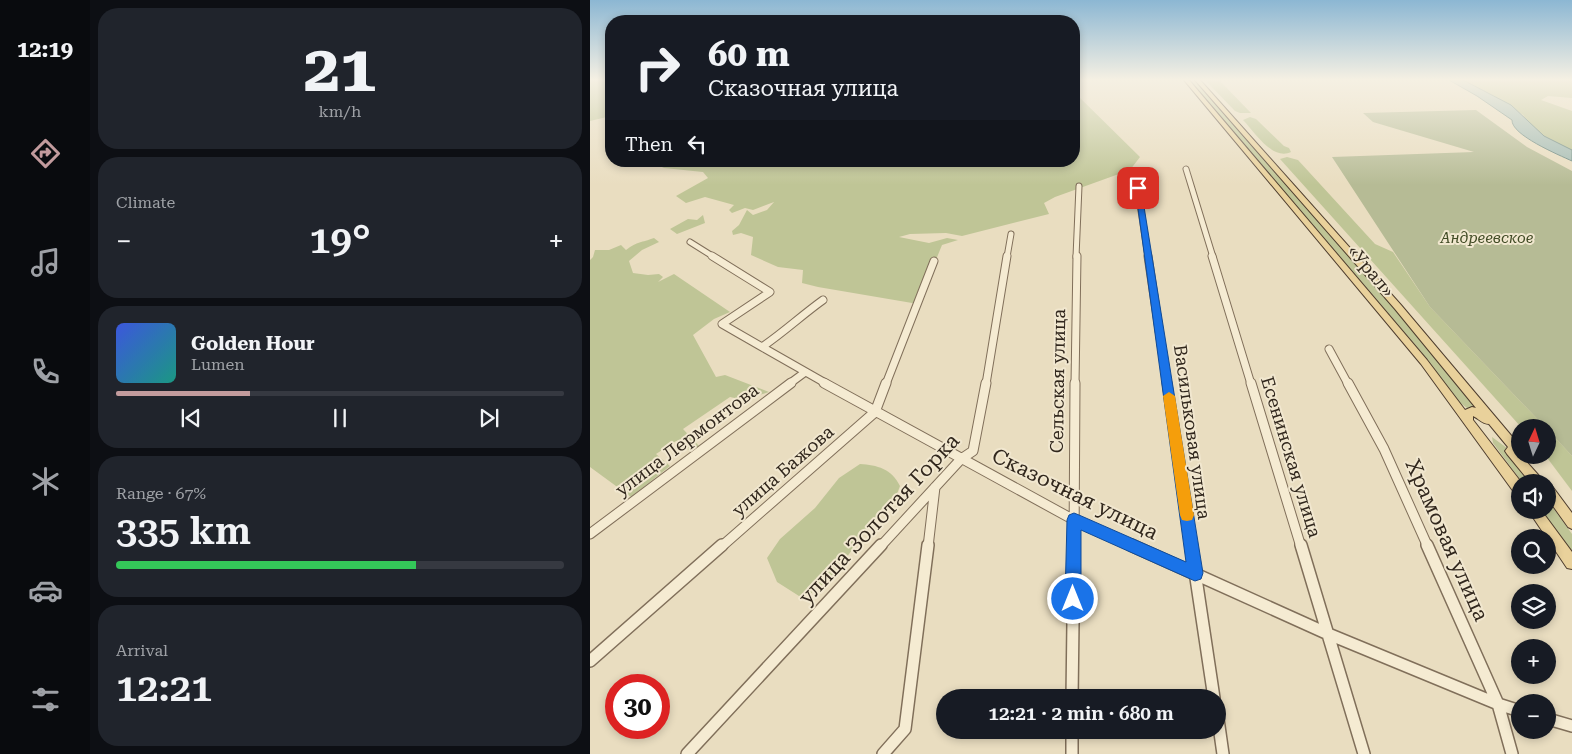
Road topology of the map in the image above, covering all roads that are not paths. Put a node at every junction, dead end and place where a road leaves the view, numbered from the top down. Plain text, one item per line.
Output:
1 (1216, 115) edge
2 (1228, 115) edge
3 (1186, 169) dead end
4 (1135, 171) dead end
5 (1079, 186) dead end
6 (1011, 234) dead end
7 (690, 242) dead end
8 (934, 261) dead end
9 (823, 300) dead end
10 (762, 347) junction
11 (1329, 349) dead end
12 (804, 373) junction
13 (875, 412) junction
14 (1468, 419) junction
15 (1511, 443) edge
16 (961, 459) junction
17 (1528, 464) edge
18 (1530, 474) edge
19 (1536, 474) edge
20 (1511, 479) edge
21 (935, 487) junction
22 (1556, 501) edge
23 (1540, 519) edge
24 (1074, 520) junction
25 (1572, 523) edge
26 (590, 534) edge
27 (1572, 563) edge
28 (1195, 573) junction
29 (1326, 633) junction
30 (590, 661) edge
31 (1072, 689) edge
32 (1213, 689) edge
33 (1498, 704) junction
34 (1511, 708) edge
35 (1556, 721) edge
36 (1572, 726) edge
37 (1072, 739) edge
38 (1221, 739) edge
39 (687, 754) edge
40 (882, 754) edge
41 (1072, 754) edge
42 (1223, 754) edge
43 (1364, 754) edge
44 (1512, 754) edge

1 - 14 main road, «Урал»
2 - 15 main road, «Урал»
3 - 29 street, Есенинская улица
4 - 28 street, Васильковая улица
5 - 24 street, Сельская улица
6 - 16 street, улица Золотая Горка
7 - 10 street, Сказочная улица
8 - 13 street, улица Бажова
9 - 10 street
10 - 12 street, Сказочная улица
11 - 33 street, Храмовая улица
12 - 13 street, Сказочная улица
12 - 26 street, улица Лермонтова
13 - 16 street, Сказочная улица
13 - 30 street, улица Бажова
14 - 18 main road
14 - 20 main road, «Урал»
16 - 21 street, улица Золотая Горка
16 - 24 street, Сказочная улица
17 - 19 main road, «Урал»
21 - 39 street, улица Золотая Горка
21 - 40 street
22 - 25 main road
23 - 27 main road
24 - 28 street, Сказочная улица
24 - 31 street, Сельская улица
28 - 29 street, Сказочная улица
28 - 32 street, Васильковая улица
29 - 33 street, Сказочная улица
29 - 43 street, Есенинская улица
33 - 34 street, Сказочная улица
33 - 44 street, Храмовая улица
35 - 36 street
37 - 41 street
38 - 42 street

